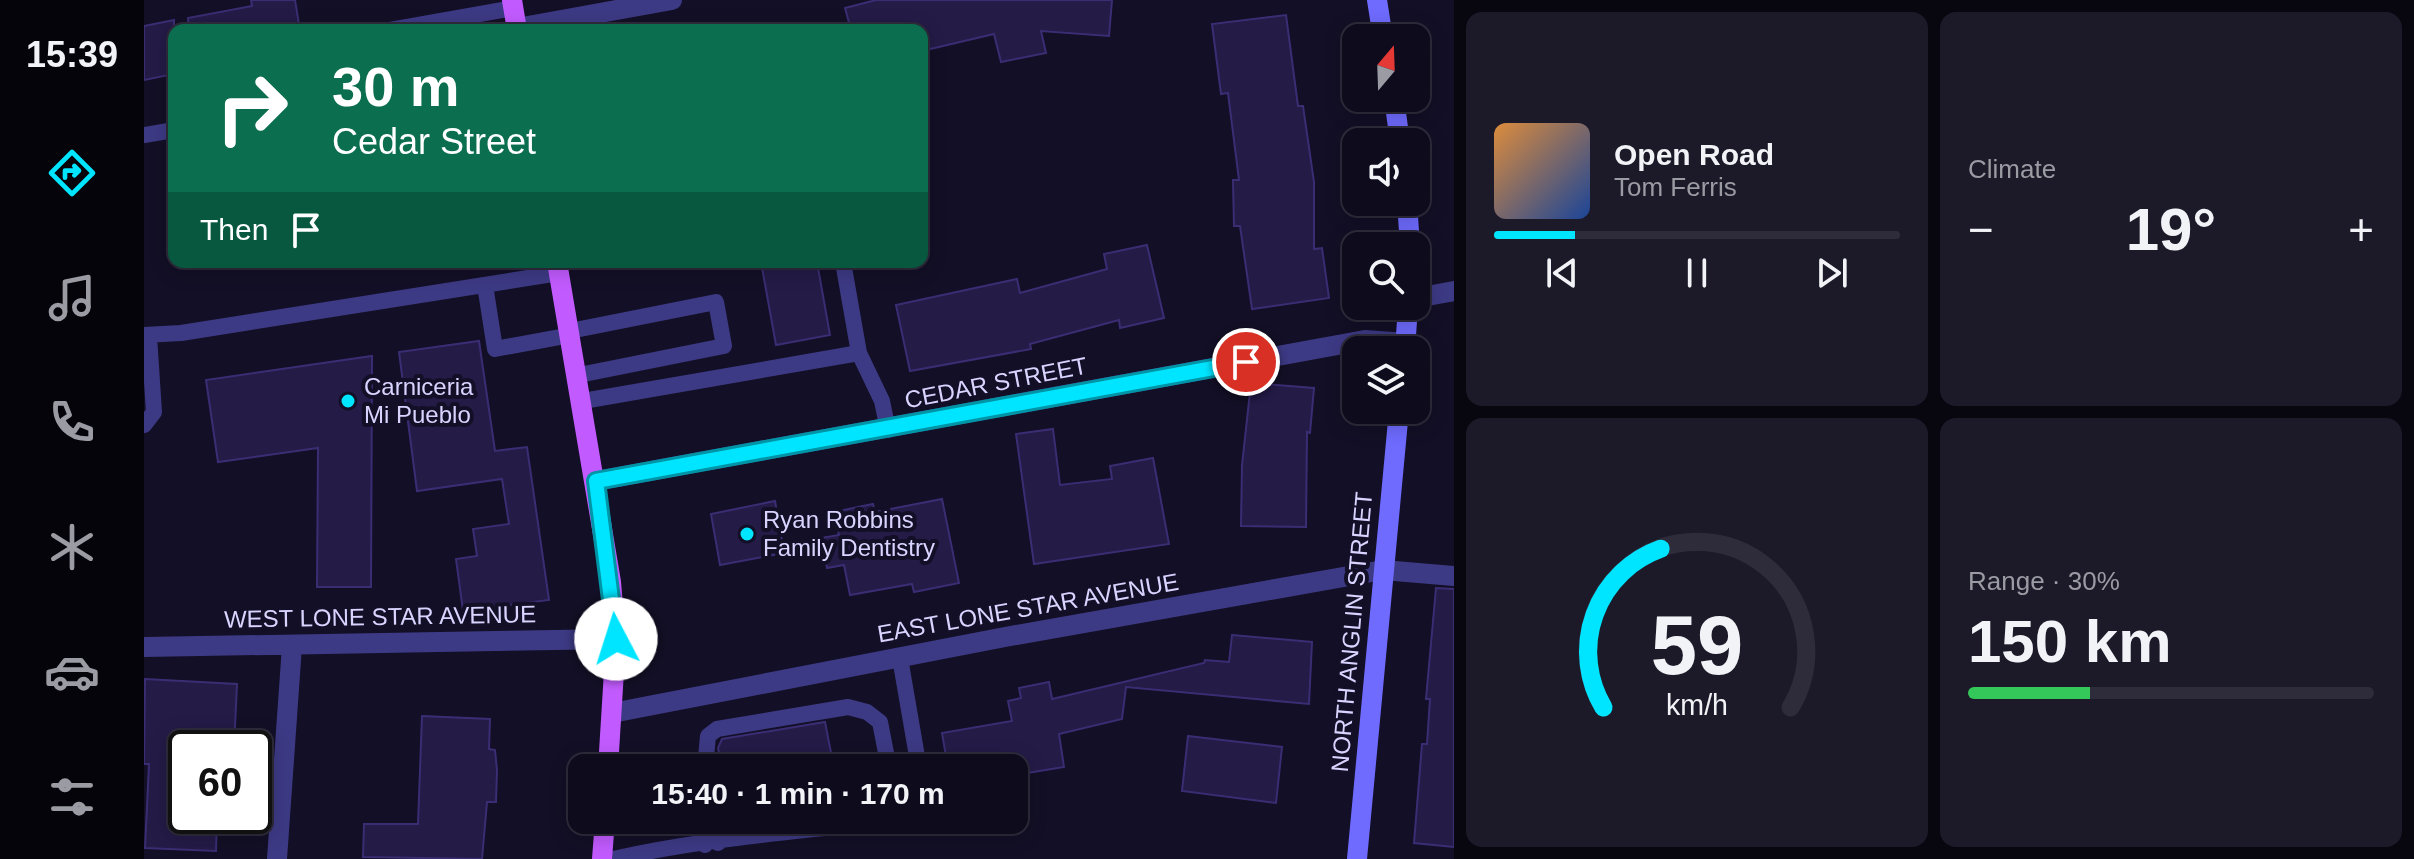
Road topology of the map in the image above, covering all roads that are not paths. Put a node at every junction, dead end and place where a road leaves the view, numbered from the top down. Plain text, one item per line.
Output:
1 (672, 0) edge
2 (1377, 0) edge
3 (515, 16) edge
4 (444, 24) edge
5 (1381, 24) edge
6 (168, 131) edge
7 (144, 135) edge
8 (549, 268) edge
9 (560, 268) edge
10 (844, 268) edge
11 (485, 285) junction
12 (1454, 291) edge
13 (1430, 295) edge
14 (571, 333) junction
15 (146, 335) edge
16 (1342, 344) edge
17 (859, 353) junction
18 (579, 375) junction
19 (583, 401) junction
20 (1398, 424) edge
21 (144, 425) edge
22 (888, 430) junction
23 (596, 481) junction
24 (1383, 570) junction
25 (1454, 576) edge
26 (616, 639) junction
27 (292, 646) junction
28 (144, 647) edge
29 (900, 658) junction
30 (612, 713) junction
31 (609, 754) edge
32 (706, 754) edge
33 (885, 754) edge
34 (917, 754) edge
35 (604, 834) edge
36 (709, 834) edge
37 (714, 834) edge
38 (787, 834) edge
39 (712, 844) junction
40 (277, 859) edge
41 (602, 859) edge
42 (613, 859) edge
43 (1357, 859) edge

1 - 3 street
2 - 5 street
3 - 4 lane
6 - 7 lane
8 - 11 lane
9 - 14 main road
10 - 17 lane
11 - 14 lane
11 - 15 lane
12 - 13 street
14 - 18 main road
14 - 18 lane
15 - 21 lane
16 - 22 street, CEDAR STREET
17 - 19 lane
17 - 22 lane
18 - 19 main road
19 - 23 main road
20 - 24 street, NORTH ANGLIN STREET
22 - 23 street, CEDAR STREET
23 - 26 main road
24 - 25 street, EAST LONE STAR AVENUE
24 - 29 street, EAST LONE STAR AVENUE
24 - 43 street, NORTH ANGLIN STREET
26 - 27 street, WEST LONE STAR AVENUE
26 - 30 main road
27 - 28 street, WEST LONE STAR AVENUE
27 - 40 street
29 - 30 street, EAST LONE STAR AVENUE
29 - 34 lane
30 - 31 main road
32 - 33 lane
35 - 41 main road
36 - 39 lane
37 - 39 lane
38 - 39 lane
39 - 42 lane

